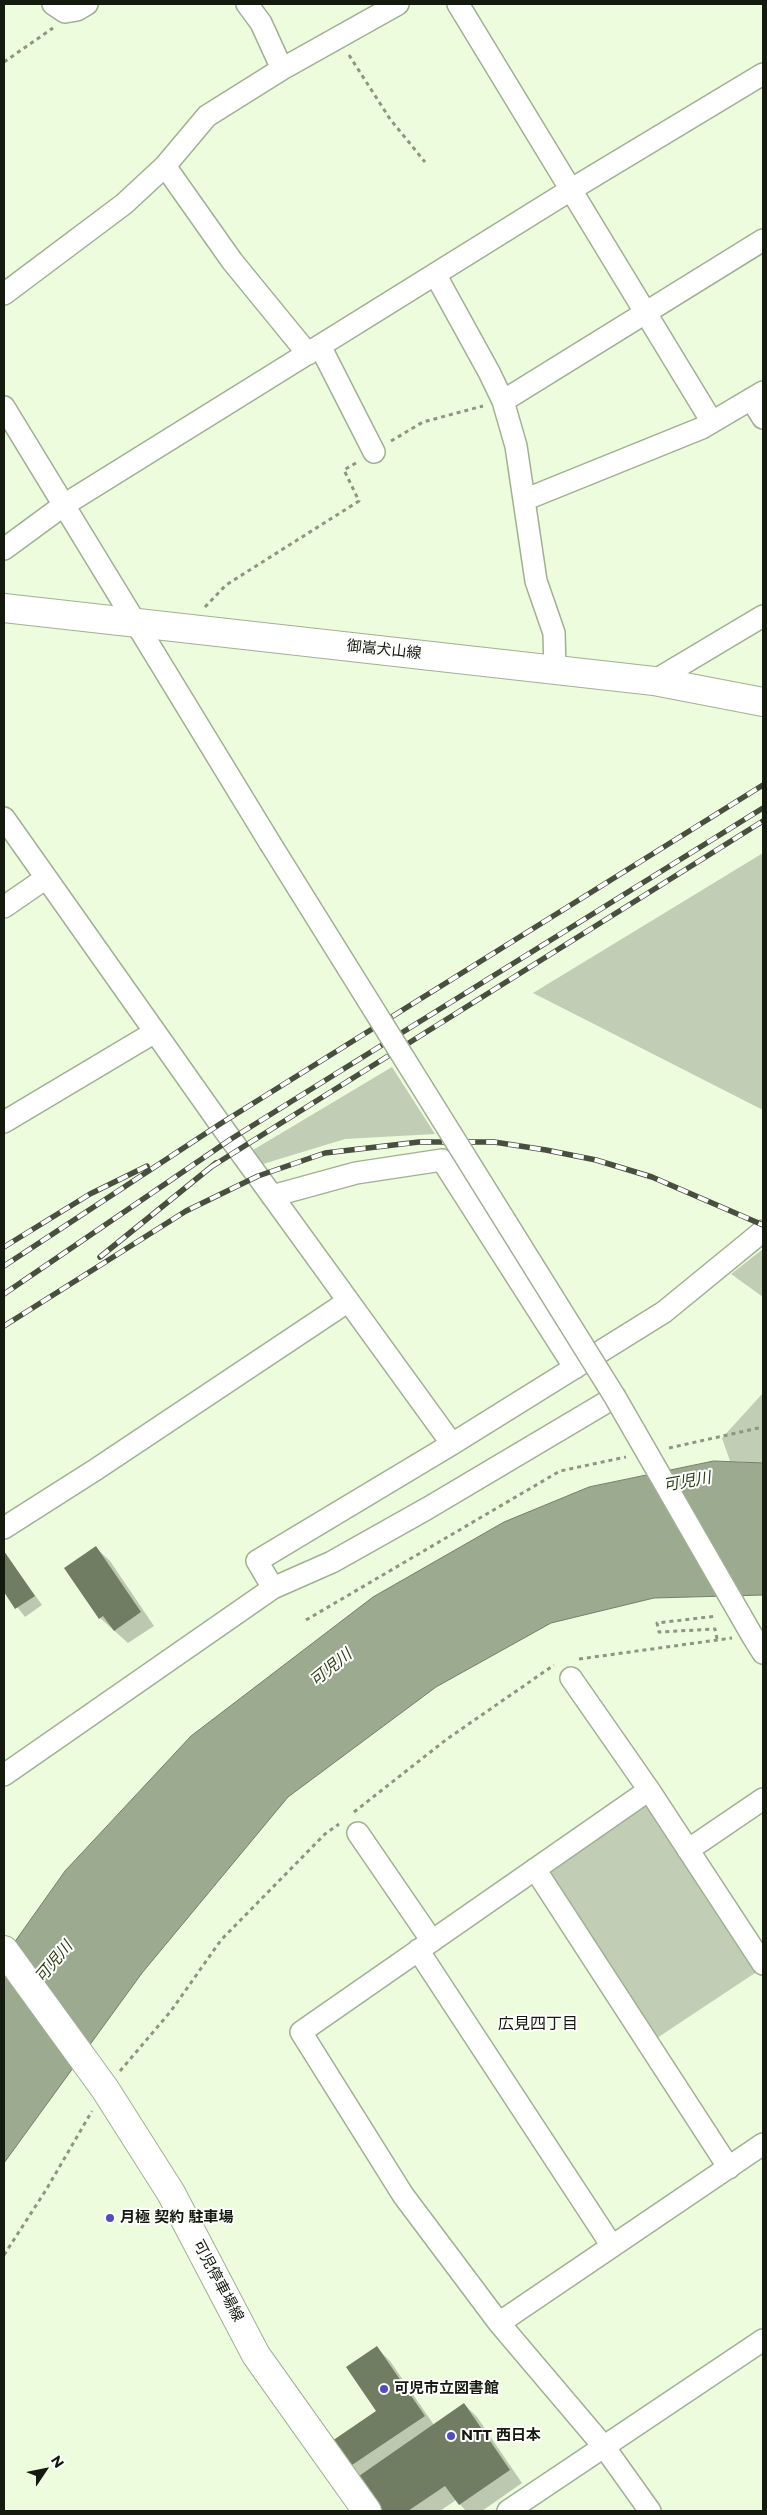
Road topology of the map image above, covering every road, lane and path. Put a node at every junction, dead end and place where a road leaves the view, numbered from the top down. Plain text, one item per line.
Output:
1 (87, 4) edge
2 (247, 4) edge
3 (398, 4) edge
4 (458, 4) edge
5 (59, 8) edge
6 (338, 38) junction
7 (4, 62) edge
8 (282, 69) junction
9 (763, 74) edge
10 (425, 162) dead end
11 (165, 166) junction
12 (572, 189) junction
13 (763, 240) edge
14 (435, 274) junction
15 (4, 294) edge
16 (646, 313) junction
17 (314, 350) junction
18 (757, 395) edge
19 (503, 401) junction
20 (4, 406) edge
21 (763, 418) edge
22 (712, 422) junction
23 (374, 452) junction
24 (524, 500) junction
25 (64, 505) junction
26 (4, 549) edge
27 (4, 608) edge
28 (763, 616) edge
29 (135, 622) junction
30 (186, 628) junction
31 (555, 669) junction
32 (654, 681) junction
33 (763, 702) edge
34 (4, 818) edge
35 (46, 878) junction
36 (4, 907) edge
37 (155, 1032) junction
38 (4, 1122) edge
39 (272, 1196) junction
40 (763, 1231) edge
41 (347, 1302) junction
42 (574, 1368) junction
43 (615, 1397) junction
44 (763, 1427) edge
45 (452, 1444) junction
46 (668, 1448) dead end
47 (630, 1457) dead end
48 (4, 1528) edge
49 (273, 1588) junction
50 (723, 1615) dead end
51 (306, 1620) dead end
52 (717, 1639) junction
53 (758, 1645) edge
54 (566, 1667) junction
55 (4, 1775) edge
56 (649, 1790) junction
57 (763, 1798) edge
58 (349, 1824) junction
59 (688, 1850) junction
60 (535, 1869) junction
61 (425, 1946) junction
62 (4, 1950) edge
63 (763, 1964) edge
64 (105, 2089) junction
65 (763, 2144) edge
66 (729, 2168) junction
67 (612, 2246) junction
68 (4, 2255) edge
69 (499, 2323) junction
70 (763, 2340) edge
71 (605, 2448) junction
72 (366, 2511) edge
73 (508, 2511) edge
74 (650, 2511) edge

1 - 5 street
2 - 8 street
3 - 6 street
4 - 12 street
5 - 7 path
6 - 8 street
6 - 10 path
8 - 11 street
9 - 12 street
11 - 15 street
11 - 17 street
12 - 14 street
12 - 16 street
13 - 16 street
14 - 17 street
14 - 19 street
16 - 19 street
16 - 22 street
17 - 23 street
17 - 25 street
18 - 21 street
18 - 22 street
19 - 23 path
19 - 24 street
20 - 25 street
22 - 24 street
23 - 30 path
24 - 31 street
25 - 26 street
25 - 29 street
27 - 29 main road, 御嵩犬山線
28 - 32 street
29 - 30 main road, 御嵩犬山線
29 - 43 street, bridge
30 - 31 main road, 御嵩犬山線
31 - 32 main road, 御嵩犬山線
32 - 33 main road, 御嵩犬山線
34 - 35 street
35 - 36 street
35 - 37 street
37 - 38 street
37 - 39 street
39 - 41 street
39 - 42 street
40 - 42 street
41 - 45 street
41 - 48 street
42 - 45 street
43 - 49 street
43 - 53 street, bridge
44 - 46 path
45 - 49 street
47 - 51 path
49 - 55 street
50 - 52 path
52 - 53 path
52 - 54 path
54 - 56 street
54 - 58 path
56 - 59 street
56 - 60 street
57 - 59 street
58 - 61 street
58 - 64 path
59 - 63 street
60 - 61 street
60 - 66 street
61 - 67 street
61 - 69 street
62 - 64 main road, 可児停車場線
64 - 68 path
64 - 72 main road, 可児停車場線
65 - 66 street
66 - 67 street
67 - 69 street
69 - 71 street
70 - 71 street
71 - 73 street
71 - 74 street

